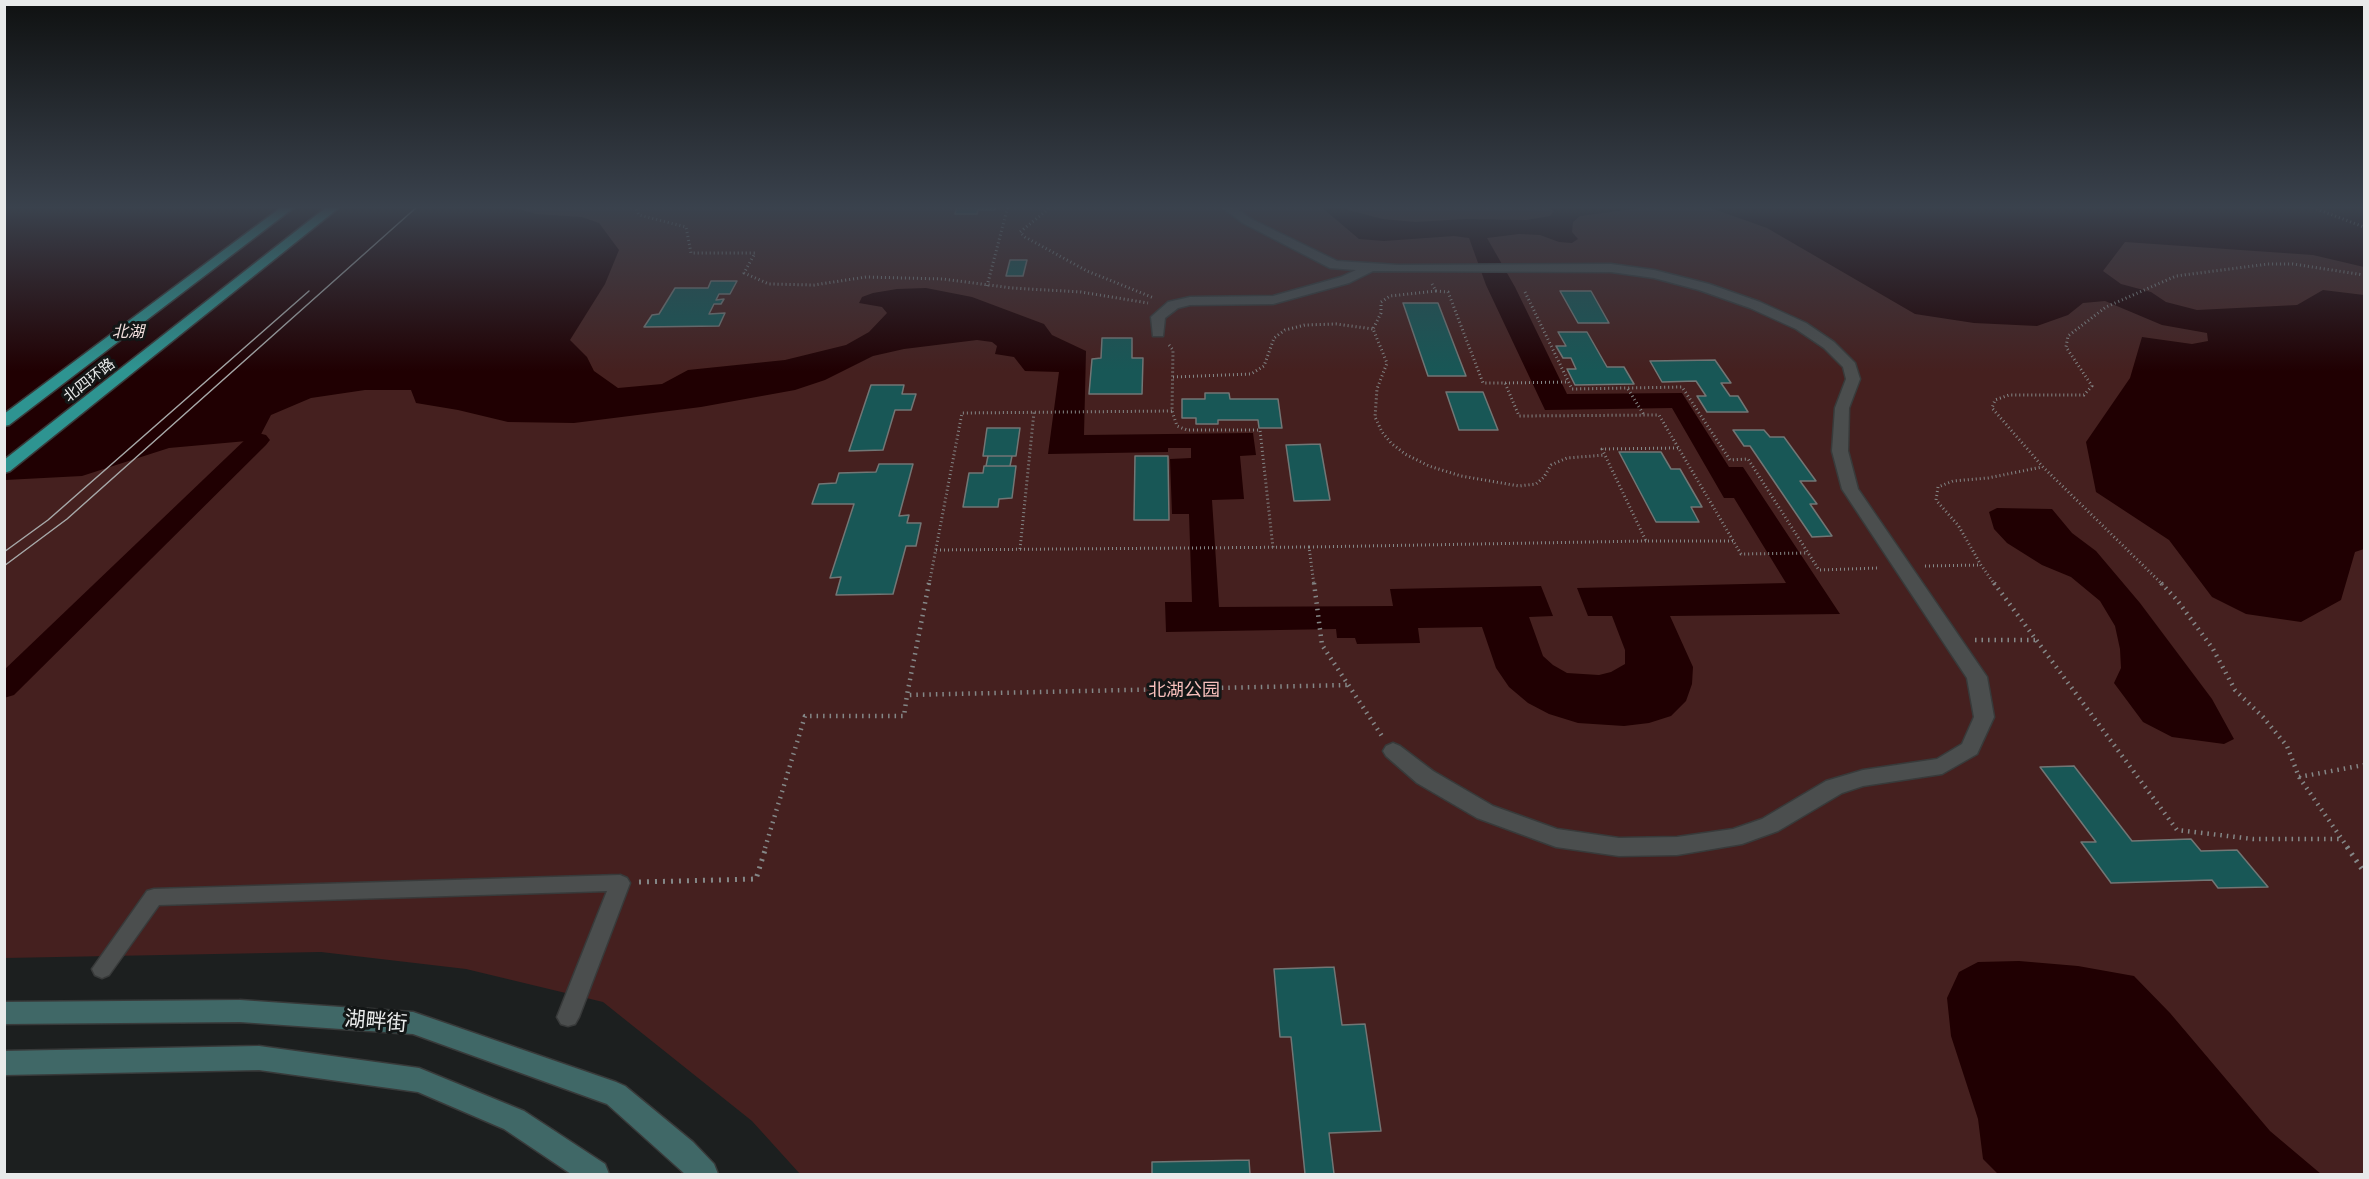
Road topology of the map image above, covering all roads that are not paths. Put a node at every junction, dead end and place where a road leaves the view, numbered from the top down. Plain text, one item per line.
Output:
1 (218, 261) edge
2 (266, 261) edge
3 (1327, 261) edge
4 (1372, 268) junction
5 (1158, 333) road end
6 (4, 422) edge
7 (4, 468) edge
8 (1393, 751) road end
9 (102, 969) dead end
10 (4, 1013) edge
11 (568, 1017) dead end
12 (4, 1063) edge
13 (595, 1174) edge
14 (704, 1174) edge

1 - 6 highway, 北四环路
2 - 7 highway, 北四环路
3 - 4 street
4 - 5 street
4 - 8 street
9 - 11 lane
10 - 14 main road, 湖畔街
12 - 13 main road

